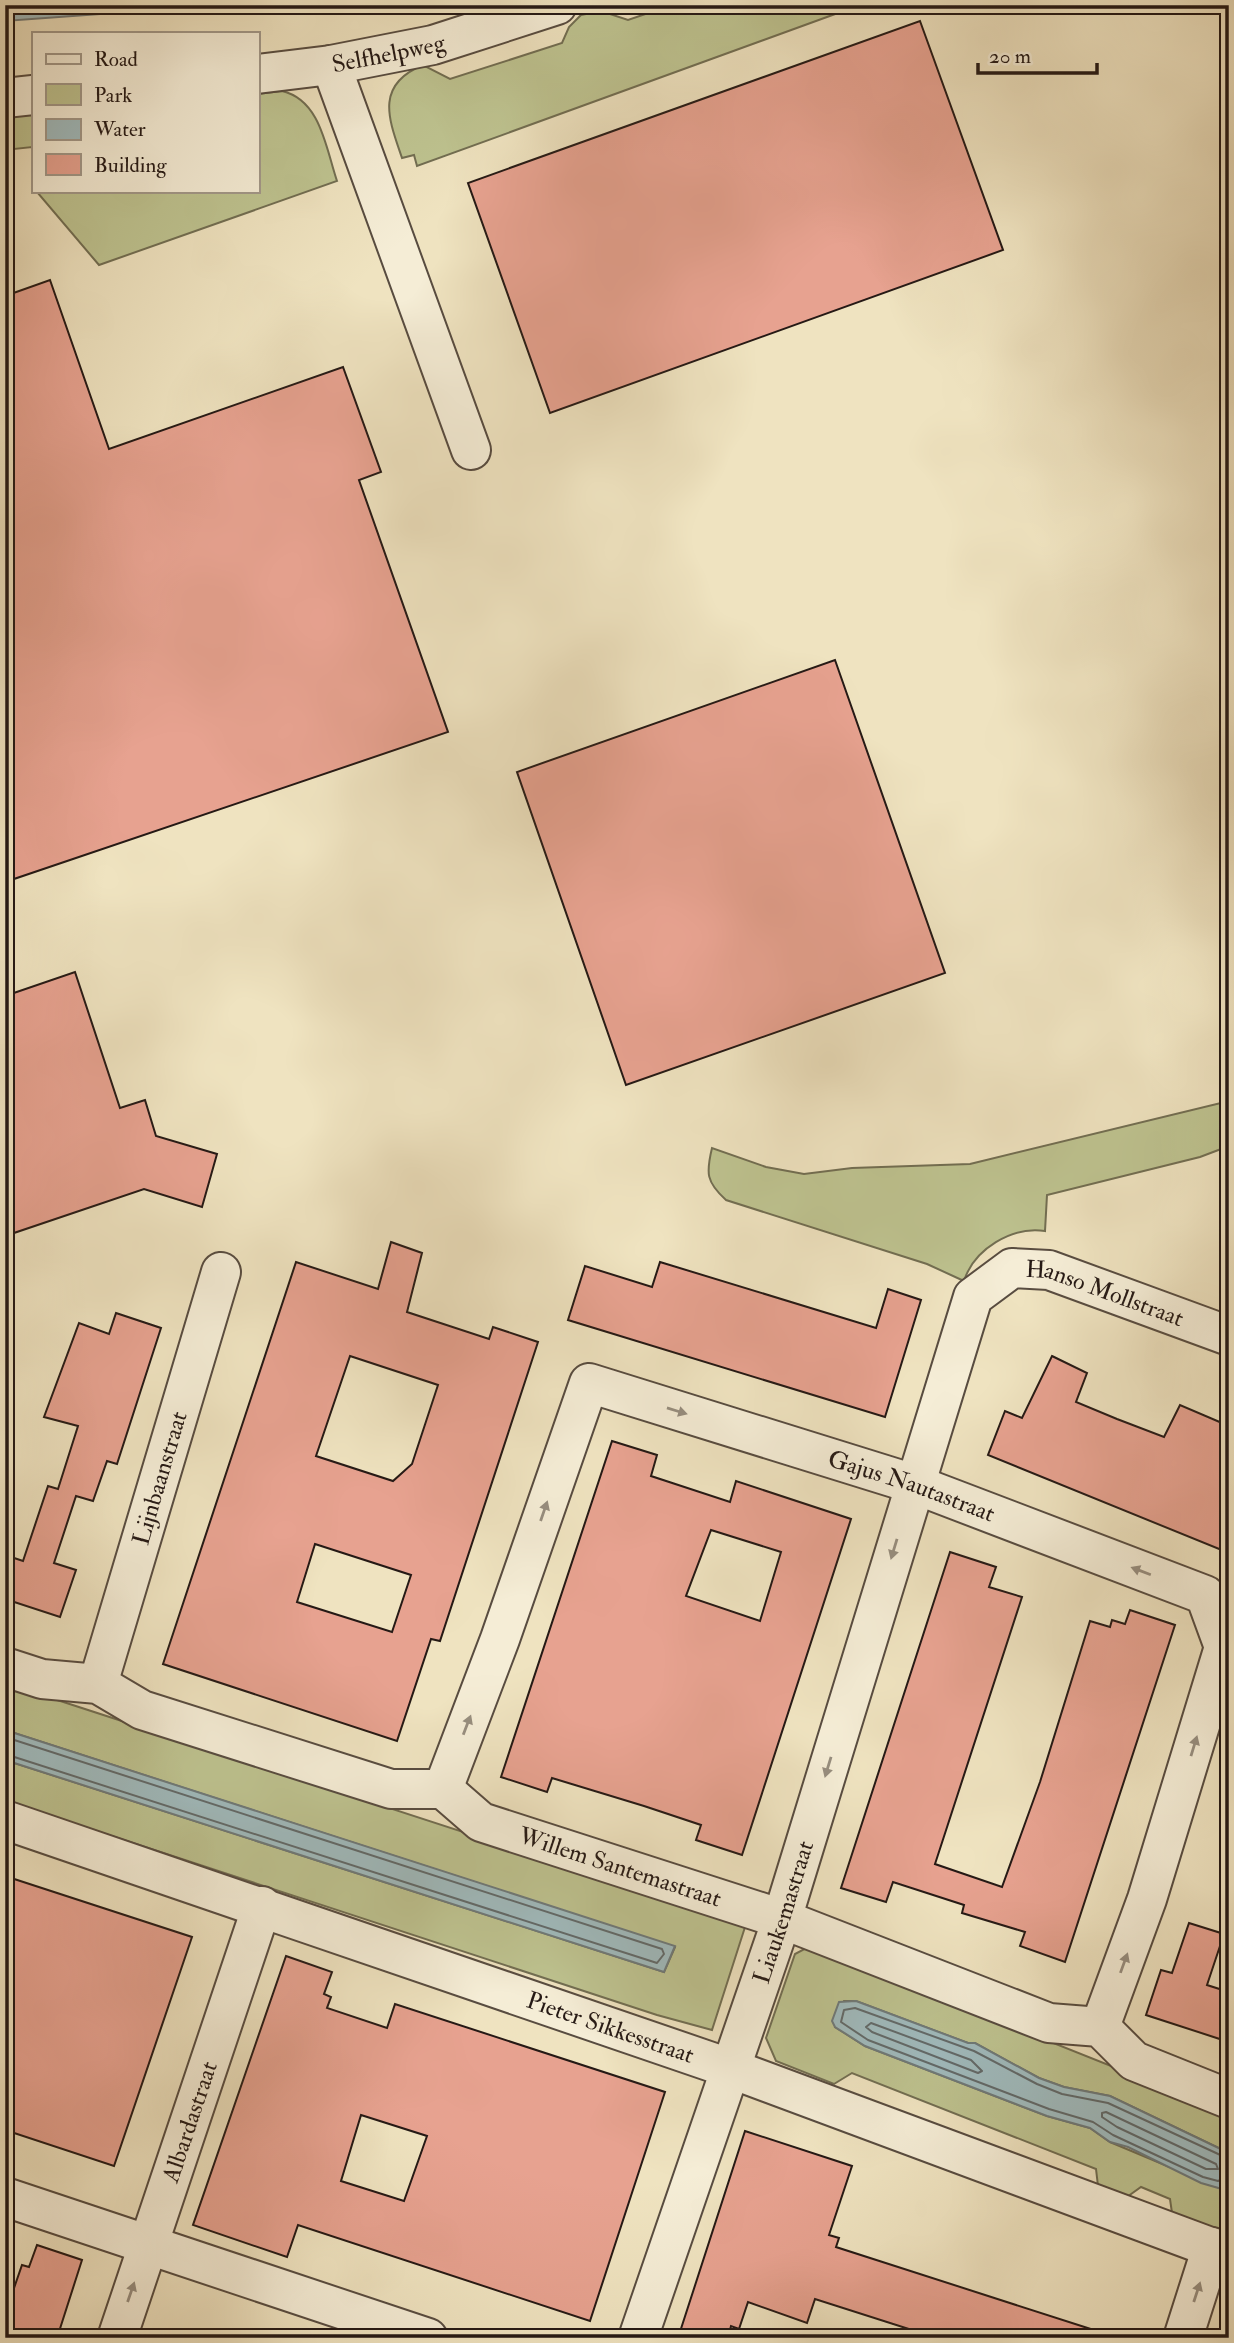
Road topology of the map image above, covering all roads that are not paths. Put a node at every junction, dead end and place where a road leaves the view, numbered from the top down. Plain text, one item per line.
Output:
1 (556, 5) edge
2 (331, 65) junction
3 (259, 74) edge
4 (32, 95) edge
5 (5, 97) edge
6 (471, 450) dead end
7 (221, 1272) dead end
8 (1229, 1336) edge
9 (914, 1484) junction
10 (5, 1667) edge
11 (98, 1684) junction
12 (443, 1789) junction
13 (5, 1820) edge
14 (262, 1906) junction
15 (782, 1919) junction
16 (1100, 2026) junction
17 (729, 2068) junction
18 (1229, 2099) edge
19 (5, 2197) edge
20 (148, 2246) junction
21 (1220, 2250) edge
22 (117, 2338) edge
23 (428, 2338) edge
24 (638, 2338) edge
25 (1183, 2338) edge

1 - 2 street, Selfhelpweg
2 - 3 street, Selfhelpweg
2 - 6 street
4 - 5 street
7 - 11 street, Lijnbaanstraat
8 - 9 street, Hanso Mollstraat
12 -> 9 street, Gajus Nautastraat
9 -> 15 street, Liaukemastraat
16 -> 9 street, Gajus Nautastraat
10 - 11 street
11 - 12 street
12 - 15 street, Willem Santemastraat
13 - 14 street, Pieter Sikkesstraat
14 - 17 street, Pieter Sikkesstraat
14 - 20 street, Albardastraat
15 - 16 street, Willem Santemastraat
15 - 17 street, Liaukemastraat
16 - 18 street
17 - 21 street, Pieter Sikkesstraat
17 - 24 street, Liaukemastraat
19 - 20 street
22 -> 20 street, Albardastraat
20 - 23 street
25 -> 21 street, Pieter Sikkesstraat

